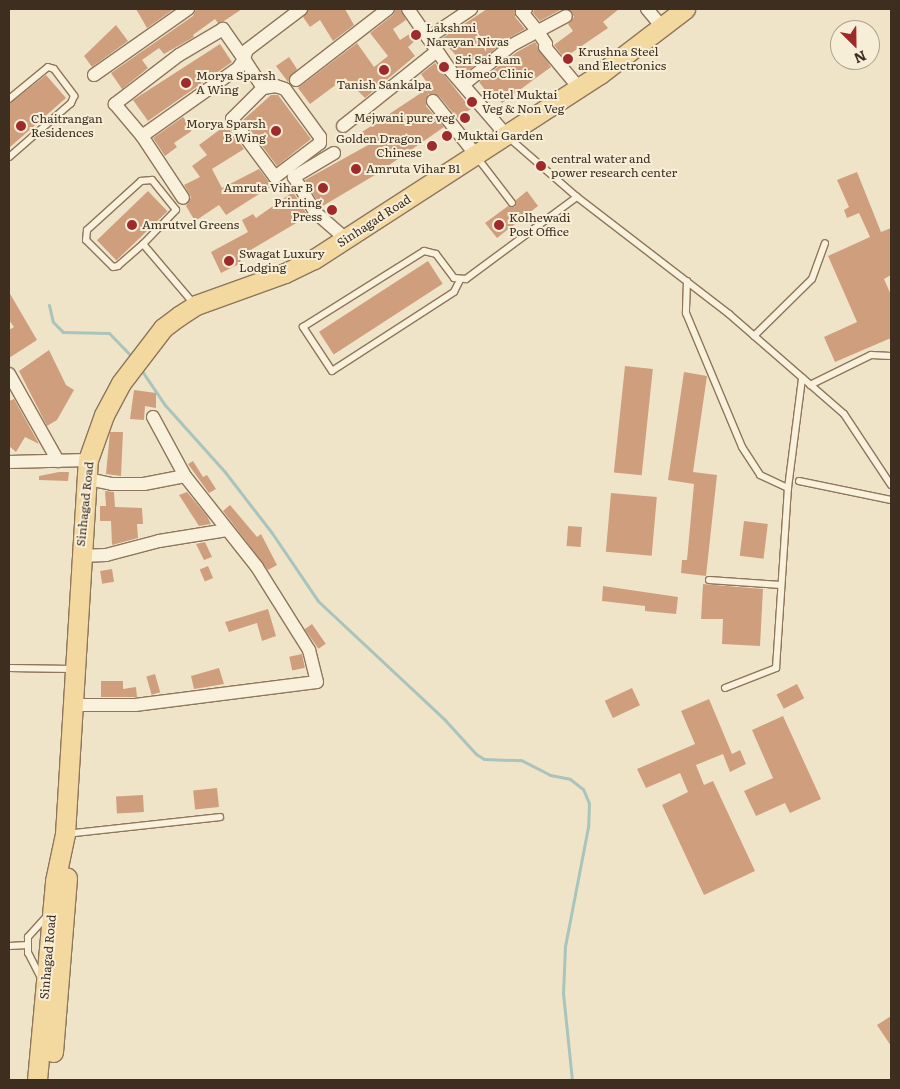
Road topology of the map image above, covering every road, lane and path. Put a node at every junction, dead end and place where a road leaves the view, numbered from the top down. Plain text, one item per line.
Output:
1 (188, 9) edge
2 (301, 9) edge
3 (388, 9) edge
4 (408, 9) edge
5 (472, 9) edge
6 (526, 9) edge
7 (647, 9) edge
8 (684, 9) edge
9 (566, 16) dead end
10 (662, 26) junction
11 (538, 32) junction
12 (428, 38) junction
13 (437, 51) junction
14 (244, 58) junction
15 (94, 75) dead end
16 (296, 80) dead end
17 (464, 84) junction
18 (263, 88) junction
19 (579, 88) junction
20 (9, 99) edge
21 (433, 101) dead end
22 (343, 126) dead end
23 (506, 135) junction
24 (142, 136) junction
25 (334, 153) dead end
26 (476, 155) junction
27 (9, 156) edge
28 (577, 197) junction
29 (183, 198) dead end
30 (512, 203) dead end
31 (346, 239) junction
32 (825, 243) dead end
33 (143, 244) junction
34 (460, 280) junction
35 (687, 281) junction
36 (196, 306) junction
37 (754, 336) junction
38 (891, 356) edge
39 (9, 374) edge
40 (802, 378) junction
41 (810, 384) junction
42 (152, 418) dead end
43 (88, 460) junction
44 (9, 461) edge
45 (58, 461) junction
46 (186, 478) junction
47 (88, 479) junction
48 (799, 481) dead end
49 (891, 485) edge
50 (788, 488) junction
51 (891, 500) edge
52 (227, 530) junction
53 (80, 556) junction
54 (709, 580) dead end
55 (781, 585) junction
56 (9, 668) edge
57 (76, 669) junction
58 (725, 688) dead end
59 (75, 706) junction
60 (220, 817) dead end
61 (65, 834) junction
62 (52, 911) junction
63 (28, 944) junction
64 (9, 946) edge
65 (45, 986) junction
66 (37, 1080) edge
67 (50, 1080) edge

1 - 15 street
2 - 14 street
3 - 16 street
4 - 12 street
5 - 12 street
6 - 11 street
7 - 10 street
8 - 10 main road, Sinhagad Road
9 - 11 street
10 - 19 main road, Sinhagad Road
11 - 17 street
11 - 19 street
12 - 13 street
13 - 17 street
13 - 22 street
14 - 18 street
14 - 24 street
14 - 24 street
17 - 23 street
18 - 18 street
19 - 23 main road, Sinhagad Road
20 - 27 lane
21 - 26 street
23 - 26 main road, Sinhagad Road
23 - 28 lane
24 - 29 street
25 - 31 street
26 - 30 lane
26 - 31 main road, Sinhagad Road
28 - 34 lane
28 - 35 lane
31 - 36 main road, Sinhagad Road
32 - 37 lane
33 - 33 lane
33 - 36 lane
34 - 34 lane
35 - 37 lane
35 - 50 lane
36 - 43 main road, Sinhagad Road
37 - 40 lane
38 - 41 lane
39 - 45 street
40 - 41 lane
40 - 50 lane
41 - 49 lane
42 - 46 street
43 - 45 street
43 - 47 main road, Sinhagad Road
44 - 45 street
46 - 47 street
46 - 52 street
47 - 53 main road, Sinhagad Road
48 - 51 lane
50 - 55 lane
52 - 53 street
52 - 59 street
53 - 57 main road, Sinhagad Road
54 - 55 lane
55 - 58 lane
56 - 57 lane
57 - 59 main road, Sinhagad Road
59 - 61 main road, Sinhagad Road
60 - 61 lane
61 - 62 main road, Sinhagad Road
61 - 67 main road, Sinhagad Road
62 - 63 lane
62 - 65 main road, Sinhagad Road
63 - 64 lane
63 - 65 lane
65 - 66 main road, Sinhagad Road

